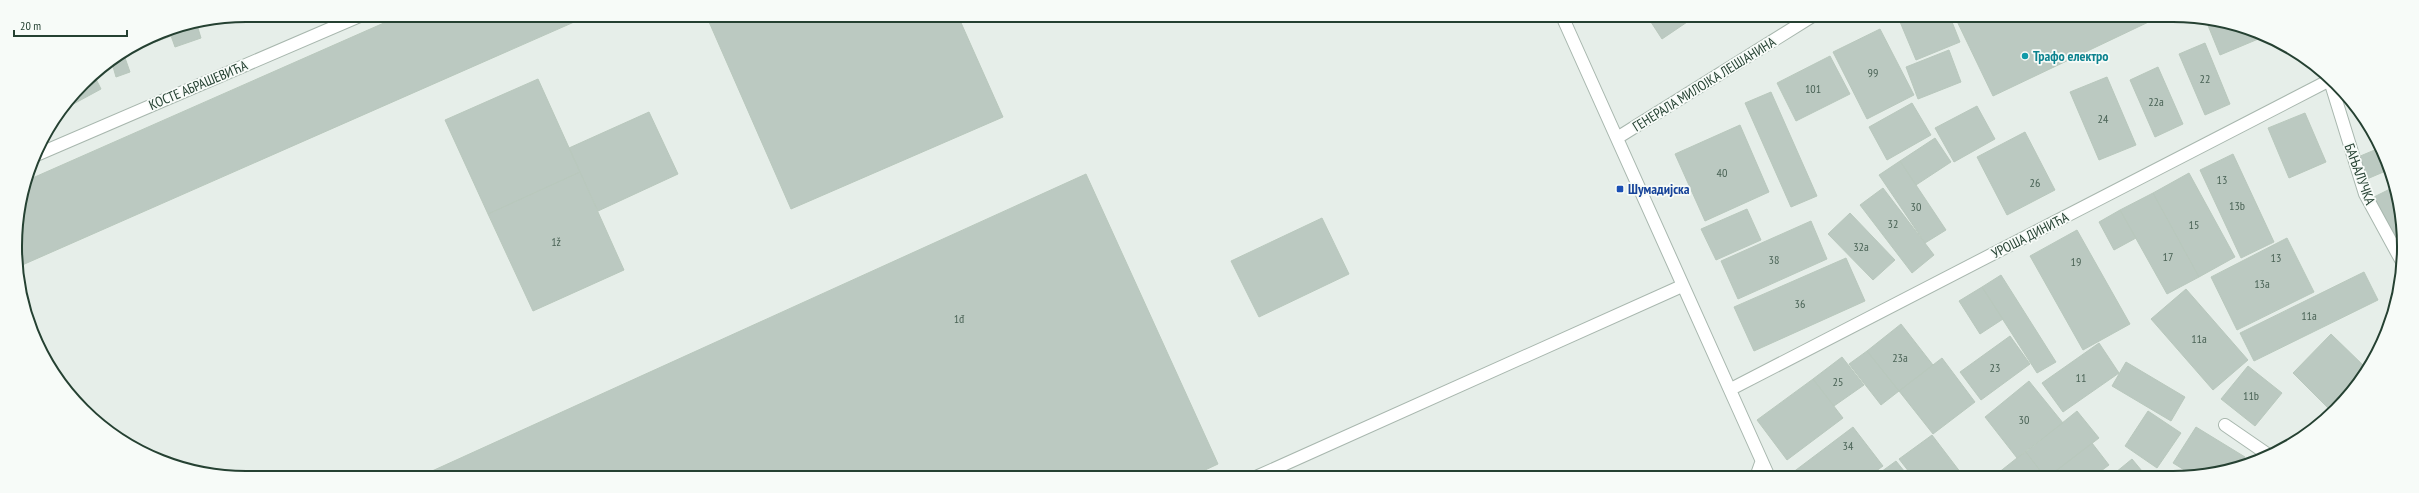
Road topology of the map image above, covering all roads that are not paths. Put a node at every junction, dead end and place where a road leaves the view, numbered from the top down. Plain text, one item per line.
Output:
1 (346, 22) edge
2 (1565, 22) edge
3 (1803, 22) edge
4 (2325, 82) edge
5 (2333, 90) edge
6 (1617, 138) junction
7 (43, 152) edge
8 (2397, 253) edge
9 (1682, 286) junction
10 (1731, 389) junction
11 (2225, 424) dead end
12 (2264, 452) edge
13 (1762, 463) junction
14 (1269, 471) edge
15 (1759, 471) edge
16 (1766, 471) edge

1 - 7 street, КОСТЕ АБРАШЕВИЋА
2 - 6 street
3 - 6 street, ГЕНЕРАЛА МИЛОЈКА ЛЕШЈАНИНА
4 - 10 street, УРОША ДИНИЋА
5 - 8 street, БАЊАЛУЧКА
6 - 9 street
9 - 10 street
9 - 14 street
10 - 13 street
11 - 12 street
13 - 15 street
13 - 16 street

